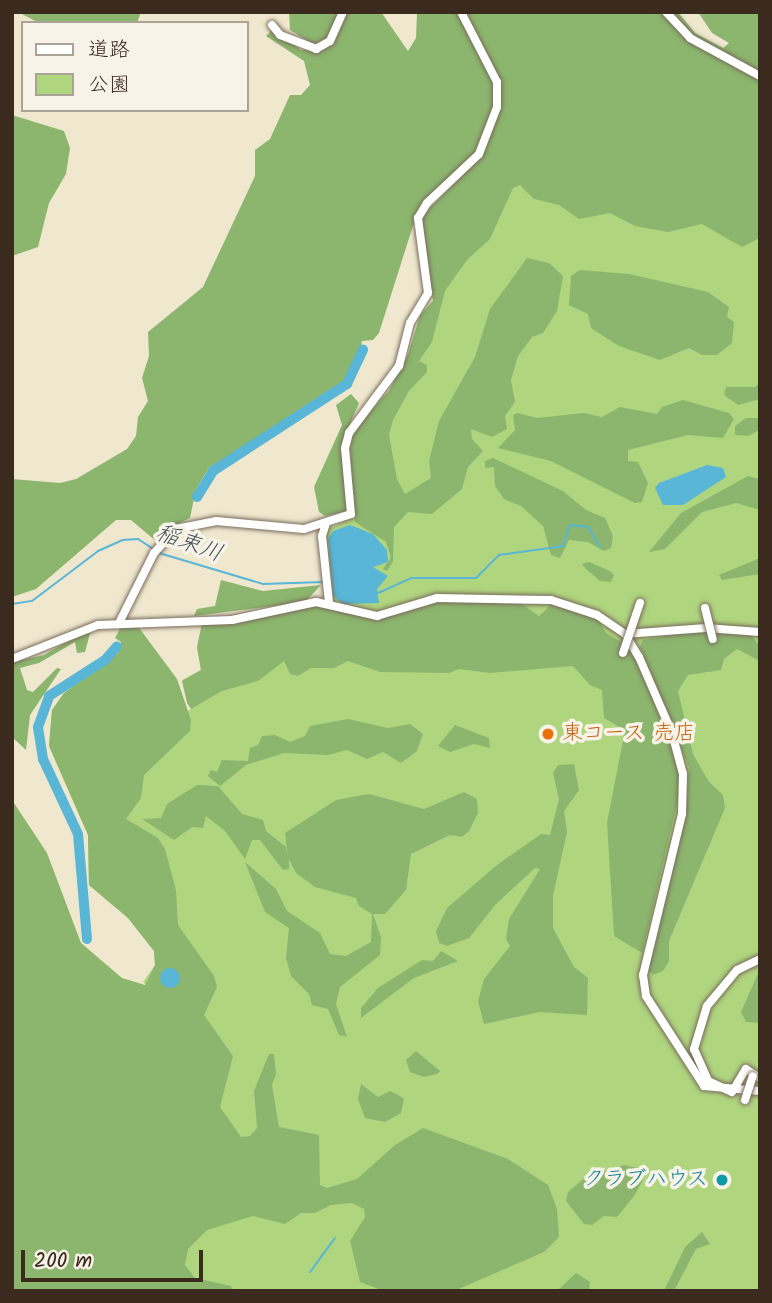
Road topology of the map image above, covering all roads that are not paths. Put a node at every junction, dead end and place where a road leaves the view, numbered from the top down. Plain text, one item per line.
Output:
1 (343, 12) edge
2 (461, 12) edge
3 (666, 12) edge
4 (272, 25) dead end
5 (760, 76) edge
6 (326, 523) junction
7 (329, 603) junction
8 (640, 603) dead end
9 (705, 608) dead end
10 (120, 621) junction
11 (760, 632) edge
12 (625, 634) junction
13 (713, 639) dead end
14 (623, 653) dead end
15 (12, 659) edge
16 (760, 959) edge
17 (757, 1077) edge
18 (760, 1091) edge
19 (732, 1092) junction
20 (745, 1100) dead end

1 - 4 street
2 - 6 street
3 - 5 street
6 - 7 street
6 - 10 street
7 - 10 street
7 - 12 street
8 - 14 street, bridge
9 - 13 street, bridge
10 - 15 street
11 - 12 street
12 - 19 street
16 - 19 street
17 - 19 street
17 - 20 street, bridge
18 - 19 street

